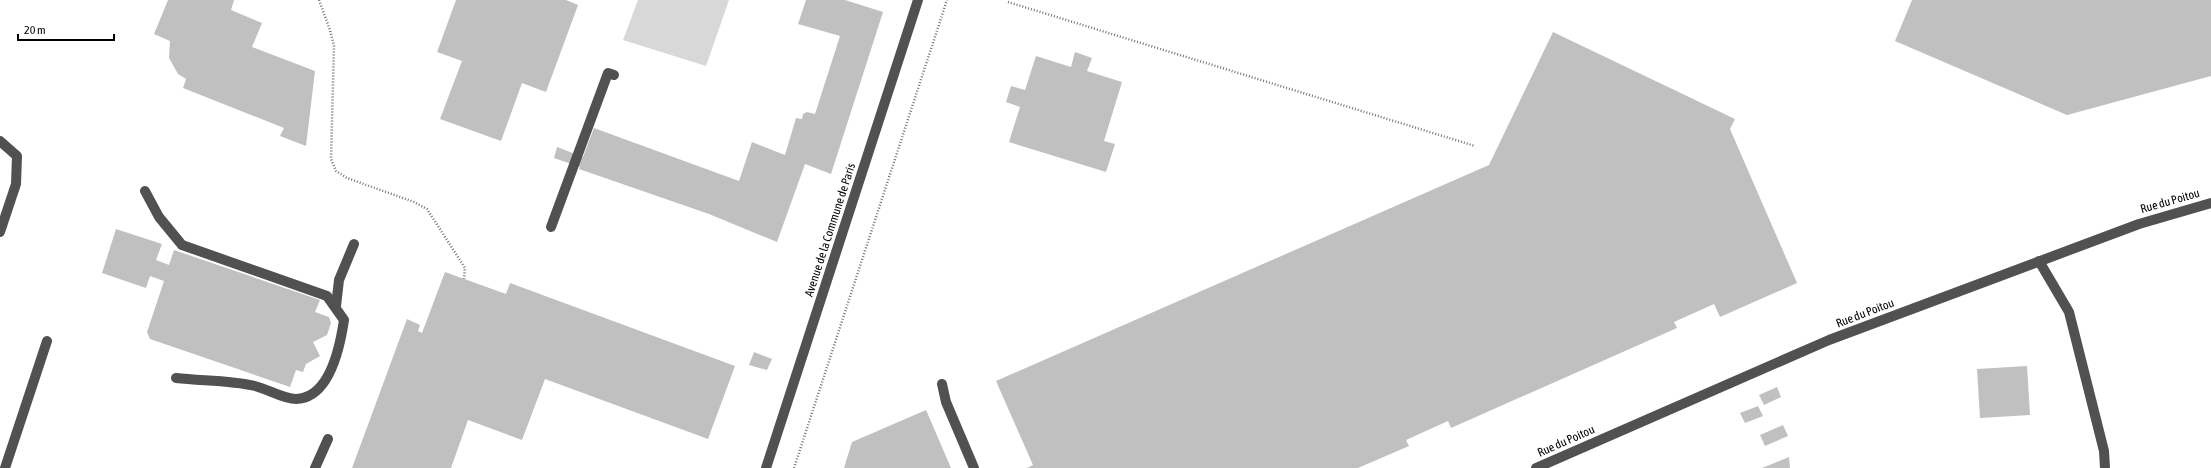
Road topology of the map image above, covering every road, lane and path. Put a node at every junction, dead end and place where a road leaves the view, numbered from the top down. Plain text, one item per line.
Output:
1 (319, 0) edge
2 (918, 0) edge
3 (947, 0) edge
4 (1008, 2) dead end
5 (614, 75) dead end
6 (0, 142) edge
7 (1475, 146) dead end
8 (145, 191) dead end
9 (2211, 203) edge
10 (551, 227) dead end
11 (0, 232) edge
12 (354, 244) dead end
13 (2039, 261) junction
14 (464, 279) dead end
15 (336, 306) junction
16 (47, 340) dead end
17 (176, 378) dead end
18 (942, 384) dead end
19 (328, 439) dead end
20 (5, 468) edge
21 (315, 468) edge
22 (766, 468) edge
23 (794, 468) edge
24 (974, 468) edge
25 (1536, 468) edge
26 (2105, 468) edge

1 - 14 path
2 - 22 street, Avenue de la Commune de Paris
3 - 23 path
4 - 7 path
5 - 10 street
6 - 11 street
8 - 15 street
9 - 13 street, Rue du Poitou
12 - 15 street
13 - 25 street, Rue du Poitou
13 - 26 street
15 - 17 street
16 - 20 street
18 - 24 street
19 - 21 street

